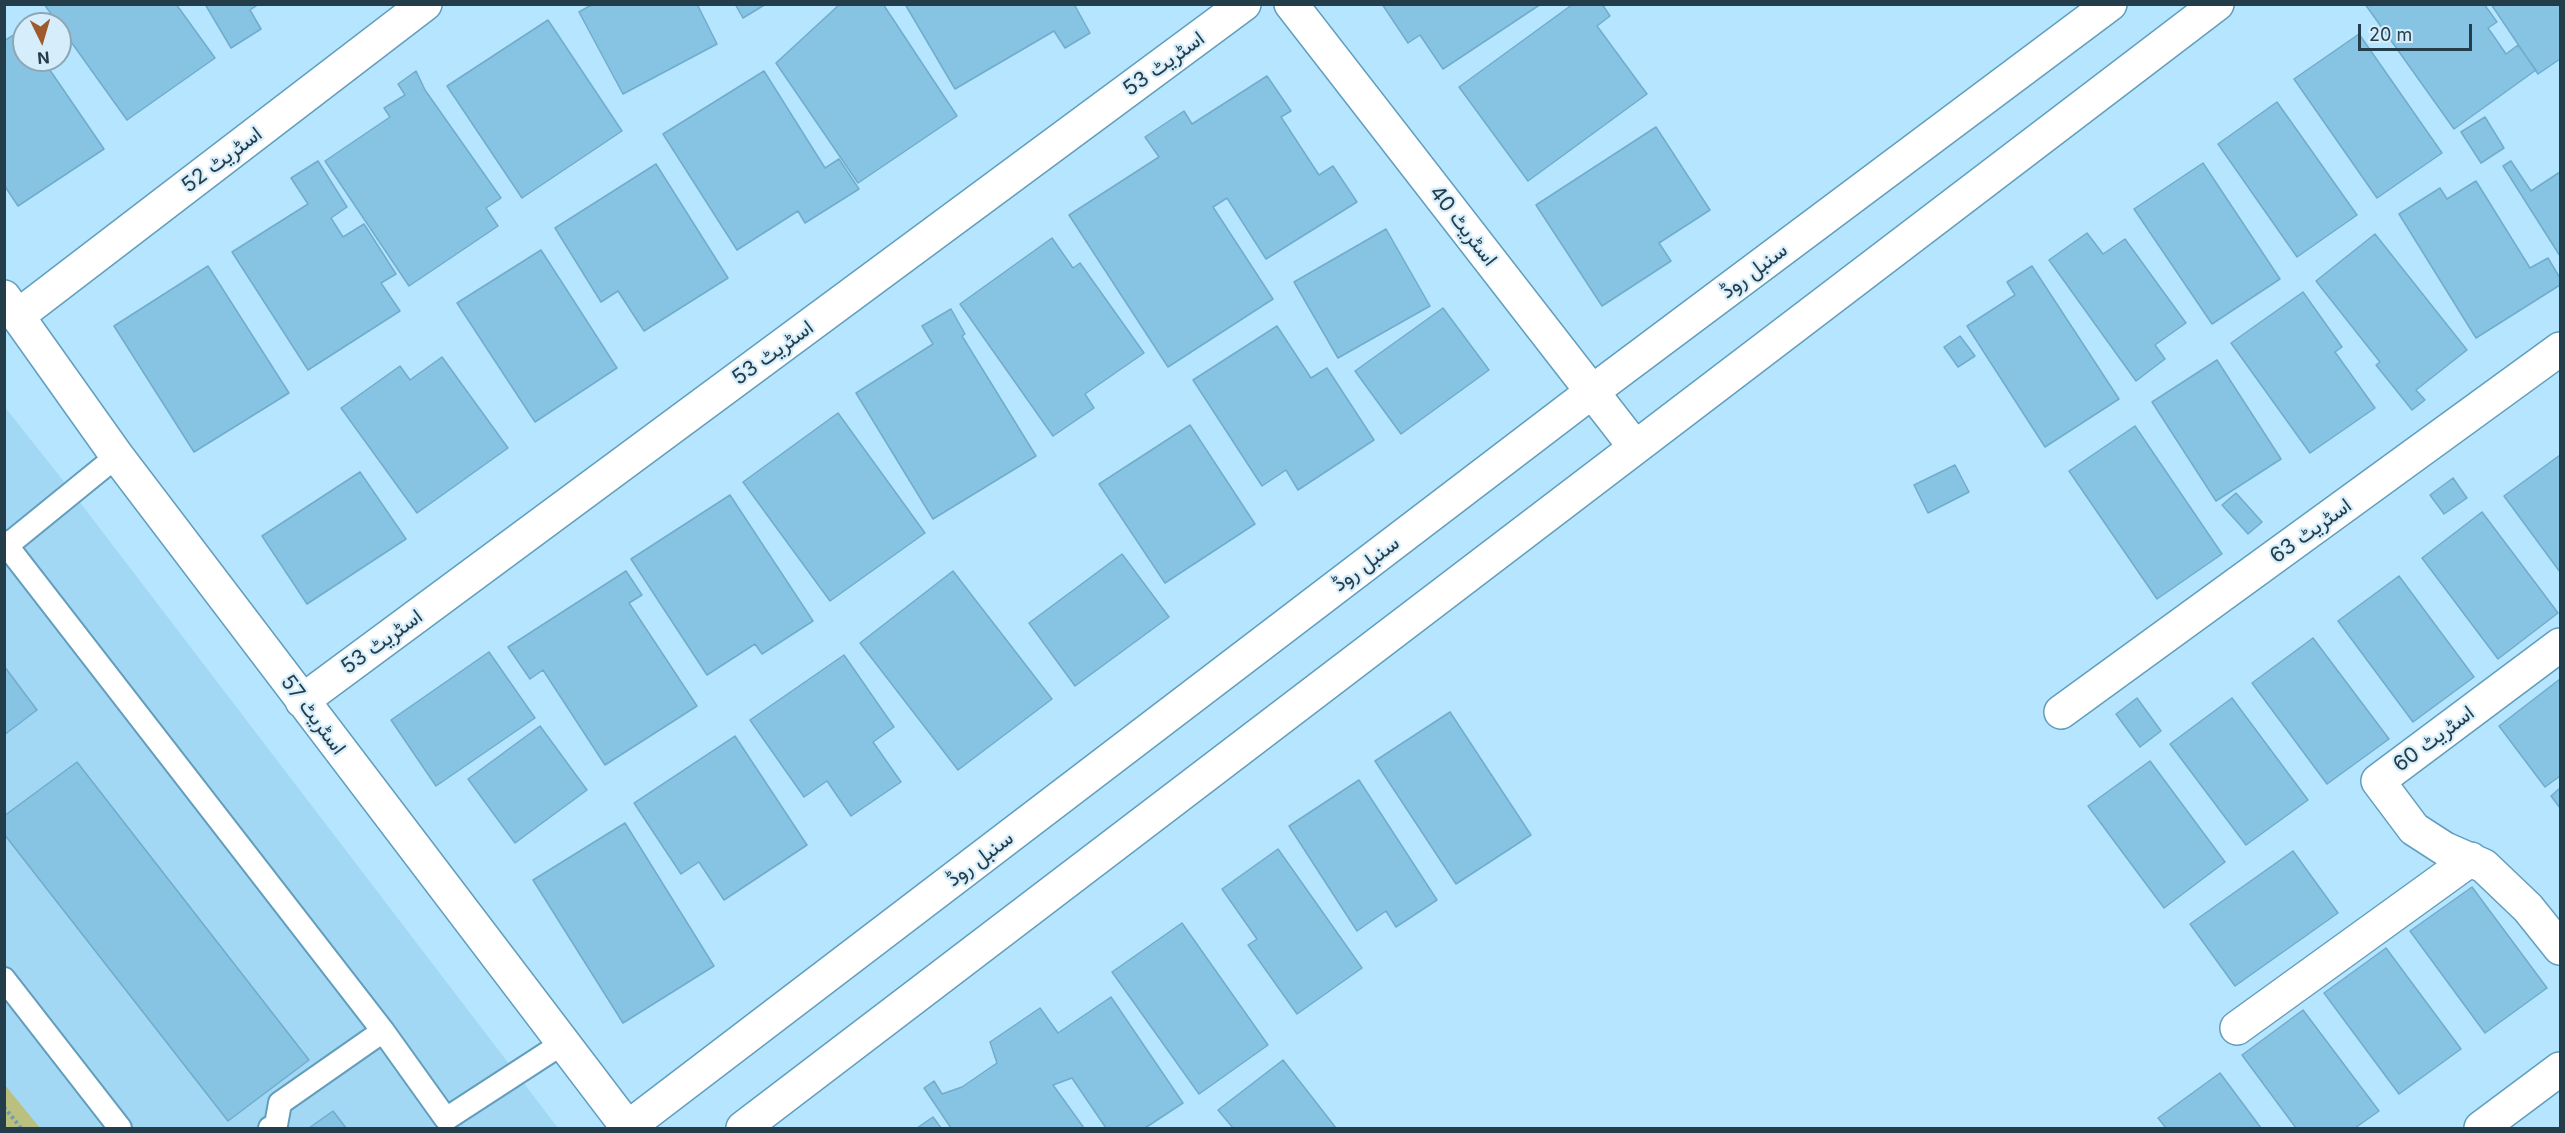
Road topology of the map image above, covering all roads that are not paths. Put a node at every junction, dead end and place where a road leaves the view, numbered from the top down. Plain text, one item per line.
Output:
1 (425, 4) edge
2 (1244, 4) edge
3 (1291, 4) edge
4 (2110, 4) edge
5 (2217, 4) edge
6 (12, 306) edge
7 (2560, 350) edge
8 (1593, 391) junction
9 (1635, 447) junction
10 (117, 456) junction
11 (5, 545) edge
12 (2560, 645) edge
13 (302, 701) junction
14 (2061, 712) dead end
15 (2471, 859) junction
16 (2560, 948) edge
17 (4, 979) edge
18 (2237, 1028) dead end
19 (382, 1031) junction
20 (562, 1043) junction
21 (2560, 1069) edge
22 (120, 1128) edge
23 (270, 1128) edge
24 (627, 1128) edge
25 (743, 1128) edge
26 (2481, 1128) edge

1 - 6 street, اسٹریٹ 52
2 - 13 street, اسٹریٹ 53
3 - 8 street, اسٹریٹ 40
4 - 8 street, سنبل روڈ
5 - 9 street
6 - 10 street, اسٹریٹ 57
7 - 14 street, اسٹریٹ 63
8 - 9 street, اسٹریٹ 40
8 - 24 street, سنبل روڈ
9 - 25 street
10 - 11 lane
10 - 13 street, اسٹریٹ 57
11 - 19 lane
12 - 15 street, اسٹریٹ 60
13 - 20 street, اسٹریٹ 57
15 - 16 street, اسٹریٹ 60
15 - 18 street
17 - 22 lane
19 - 20 lane
19 - 23 lane
20 - 24 street, اسٹریٹ 57
21 - 26 street

